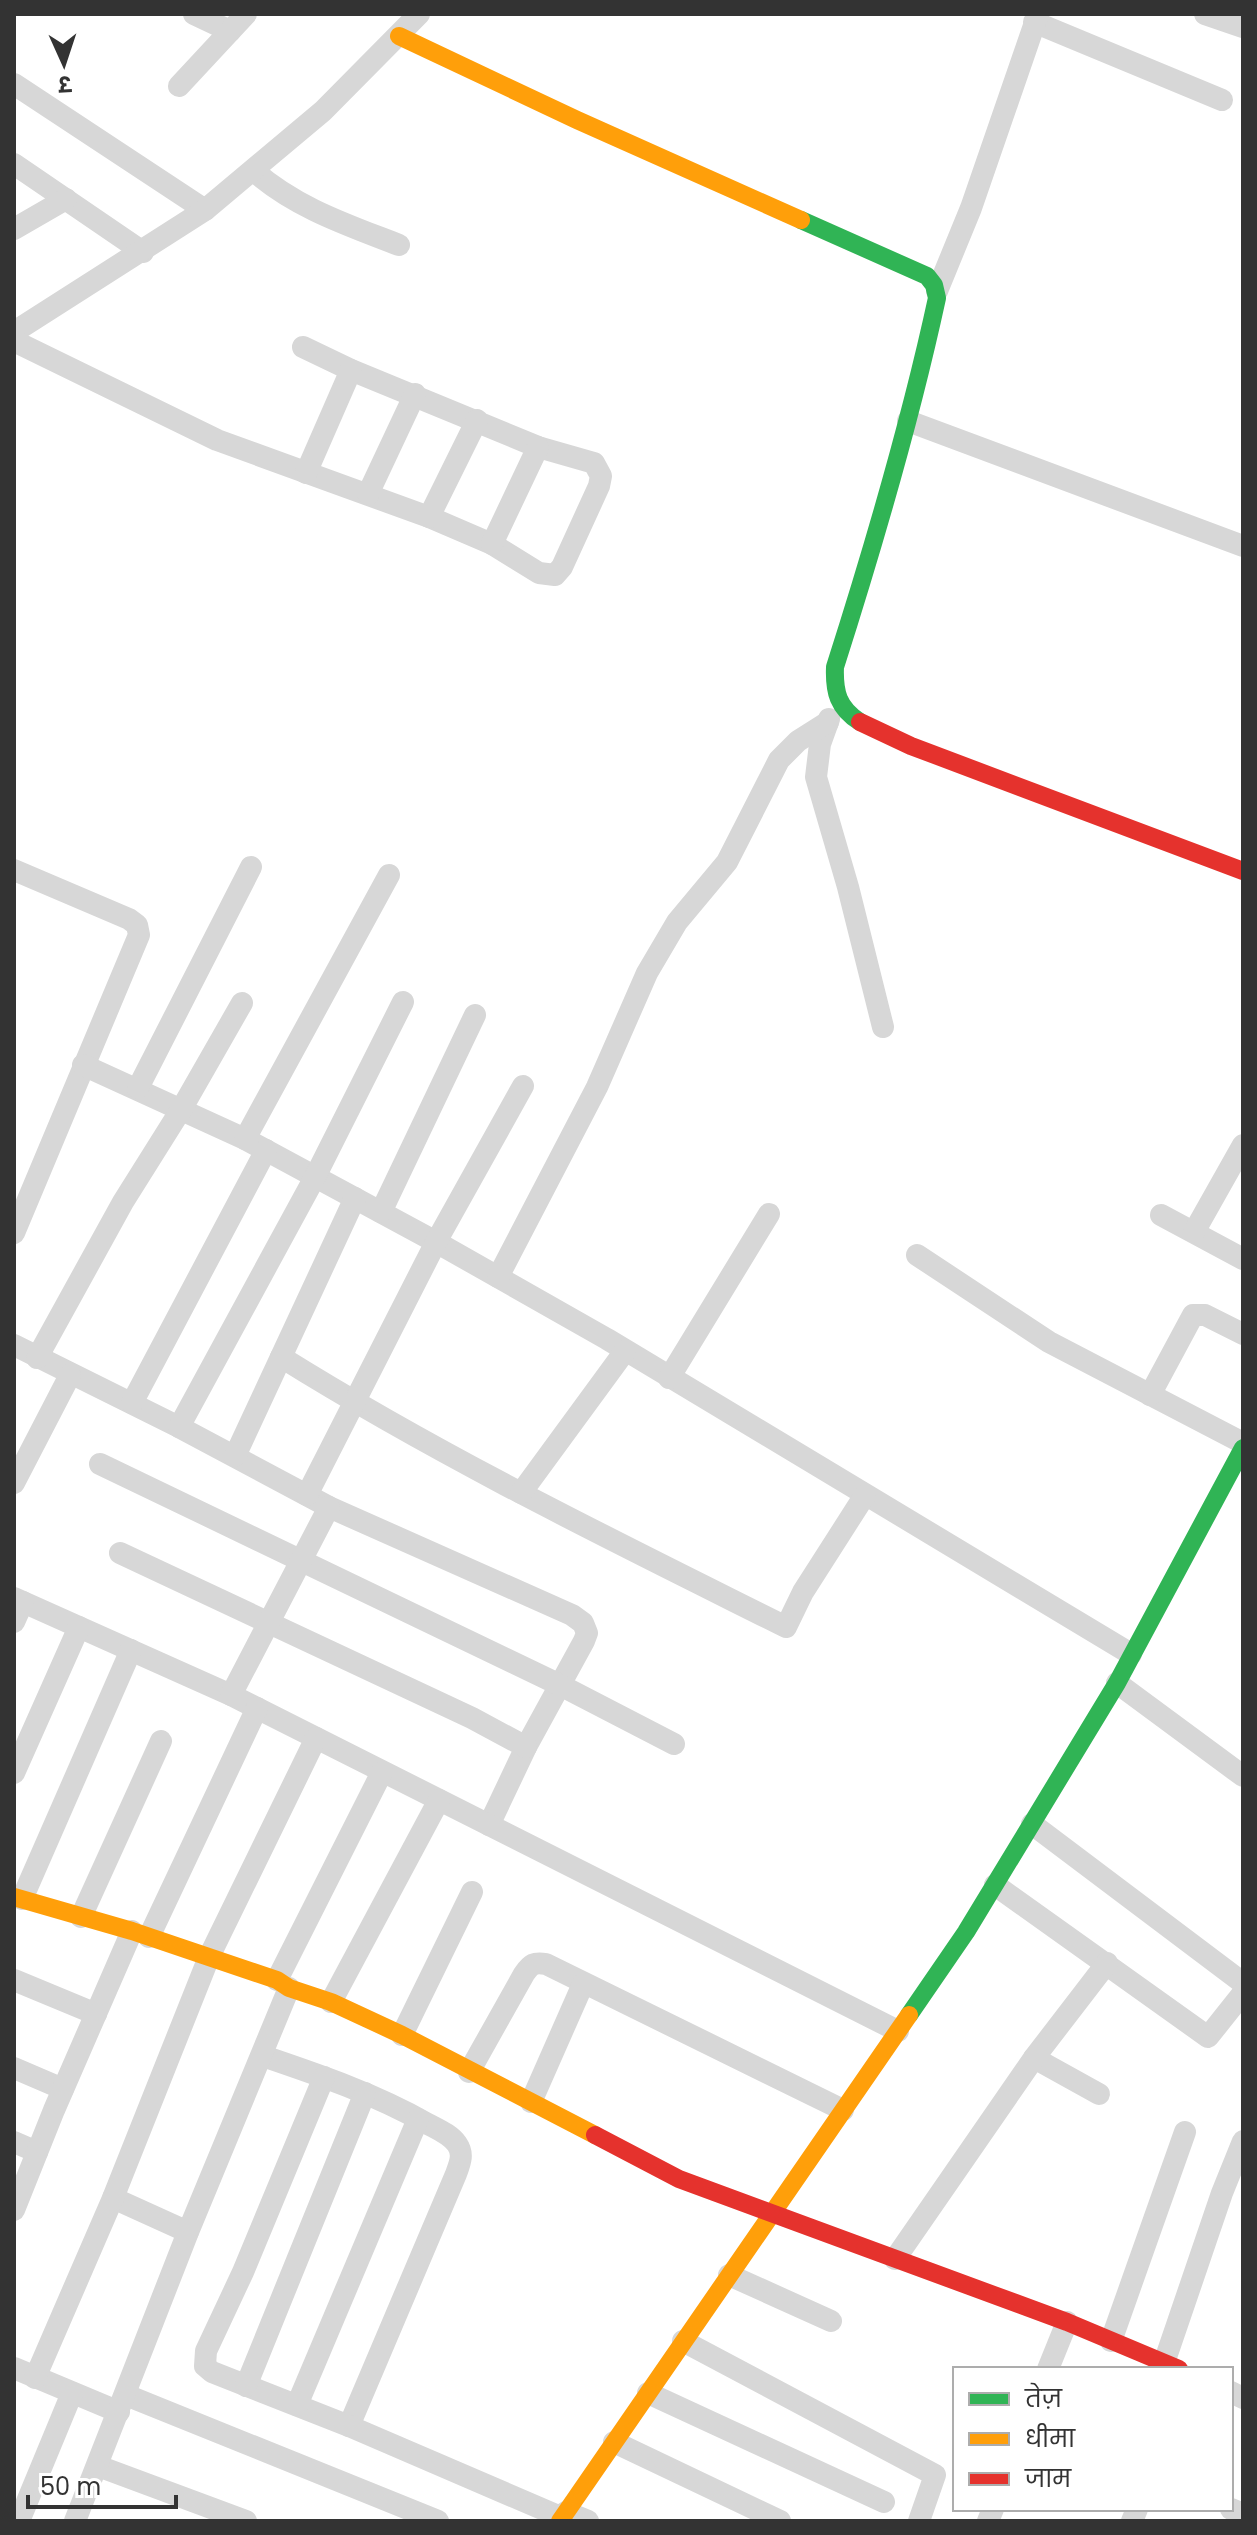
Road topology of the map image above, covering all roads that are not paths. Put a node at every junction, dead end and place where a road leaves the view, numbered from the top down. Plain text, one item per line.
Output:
1 (194, 14) edge
2 (246, 14) edge
3 (419, 14) edge
4 (1205, 14) edge
5 (1036, 18) edge
6 (1243, 27) edge
7 (230, 31) junction
8 (399, 36) junction
9 (14, 84) edge
10 (179, 86) dead end
11 (1222, 100) dead end
12 (14, 164) edge
13 (254, 171) junction
14 (66, 199) junction
15 (205, 210) junction
16 (14, 229) edge
17 (399, 245) dead end
18 (143, 252) junction
19 (937, 291) junction
20 (14, 332) edge
21 (14, 341) edge
22 (303, 347) dead end
23 (351, 370) junction
24 (415, 394) junction
25 (477, 420) junction
26 (908, 421) junction
27 (538, 447) junction
28 (306, 473) junction
29 (368, 494) junction
30 (429, 517) junction
31 (492, 544) junction
32 (1243, 546) edge
33 (837, 699) junction
34 (828, 722) junction
35 (251, 867) dead end
36 (14, 870) edge
37 (1243, 871) edge
38 (389, 875) dead end
39 (403, 1002) dead end
40 (242, 1003) dead end
41 (475, 1015) dead end
42 (883, 1027) dead end
43 (83, 1065) junction
44 (523, 1086) dead end
45 (138, 1088) junction
46 (182, 1108) junction
47 (245, 1139) junction
48 (1243, 1145) edge
49 (266, 1150) junction
50 (315, 1177) junction
51 (22, 1192) edge
52 (355, 1198) junction
53 (381, 1212) junction
54 (769, 1214) dead end
55 (1161, 1215) dead end
56 (1194, 1232) junction
57 (14, 1233) edge
58 (436, 1242) junction
59 (917, 1255) dead end
60 (1243, 1259) edge
61 (498, 1277) junction
62 (1243, 1334) edge
63 (14, 1345) edge
64 (625, 1351) junction
65 (281, 1357) junction
66 (37, 1358) junction
67 (70, 1375) junction
68 (669, 1378) junction
69 (1150, 1395) junction
70 (132, 1403) junction
71 (354, 1403) junction
72 (179, 1427) junction
73 (1243, 1445) edge
74 (235, 1456) junction
75 (100, 1464) dead end
76 (14, 1483) edge
77 (521, 1493) junction
78 (307, 1495) junction
79 (865, 1495) junction
80 (329, 1507) junction
81 (120, 1553) dead end
82 (302, 1560) junction
83 (17, 1608) edge
84 (269, 1624) junction
85 (79, 1627) junction
86 (131, 1650) junction
87 (1131, 1654) junction
88 (1117, 1683) junction
89 (560, 1685) junction
90 (231, 1695) junction
91 (257, 1708) junction
92 (316, 1738) junction
93 (161, 1741) dead end
94 (674, 1744) dead end
95 (526, 1747) junction
96 (382, 1772) junction
97 (14, 1773) edge
98 (1243, 1776) edge
99 (439, 1800) junction
100 (1032, 1824) junction
101 (489, 1825) junction
102 (995, 1885) junction
103 (472, 1892) dead end
104 (18, 1898) edge
105 (81, 1917) junction
106 (140, 1934) junction
107 (209, 1957) junction
108 (1107, 1963) junction
109 (14, 1980) edge
110 (1243, 1983) edge
111 (283, 1984) junction
112 (583, 1984) junction
113 (1243, 1993) edge
114 (331, 2002) junction
115 (96, 2014) junction
116 (898, 2031) junction
117 (402, 2035) junction
118 (263, 2056) junction
119 (1034, 2058) junction
120 (14, 2068) edge
121 (469, 2072) junction
122 (324, 2077) junction
123 (63, 2089) junction
124 (365, 2093) junction
125 (1099, 2094) dead end
126 (531, 2102) junction
127 (843, 2110) junction
128 (418, 2119) junction
129 (1185, 2132) dead end
130 (1243, 2141) edge
131 (14, 2142) edge
132 (37, 2152) junction
133 (113, 2198) junction
134 (14, 2210) edge
135 (772, 2215) junction
136 (188, 2232) junction
137 (895, 2259) junction
138 (729, 2275) junction
139 (831, 2321) dead end
140 (1067, 2322) junction
141 (683, 2341) junction
142 (1111, 2341) junction
143 (1172, 2366) edge
144 (1049, 2367) edge
145 (14, 2368) edge
146 (35, 2378) junction
147 (246, 2386) junction
148 (72, 2393) junction
149 (648, 2393) junction
150 (122, 2404) junction
151 (297, 2405) junction
152 (349, 2426) junction
153 (614, 2442) junction
154 (98, 2466) junction
155 (884, 2502) dead end
156 (563, 2517) edge
157 (19, 2521) edge
158 (75, 2521) edge
159 (246, 2521) edge
160 (438, 2521) edge
161 (588, 2521) edge
162 (780, 2521) edge
163 (919, 2521) edge

1 - 7 street
2 - 7 street
3 - 8 street
4 - 6 street
5 - 11 street
5 - 19 street
7 - 10 street
8 - 13 street
8 - 19 street
9 - 15 street
12 - 14 street
13 - 15 street
13 - 17 street
14 - 16 street
14 - 18 street
15 - 18 street
18 - 20 street
19 - 26 street
21 - 28 street
22 - 23 street
23 - 24 street
23 - 28 street
24 - 25 street
24 - 29 street
25 - 27 street
25 - 30 street
26 - 32 street
26 - 33 street
27 - 31 street
27 - 31 street
28 - 29 street
29 - 30 street
30 - 31 street
33 - 34 street
33 - 37 street
34 - 42 street
34 - 61 street
35 - 45 street
36 - 43 street
38 - 47 street
39 - 50 street
40 - 46 street
41 - 53 street
43 - 45 street
43 - 51 street
44 - 58 street
45 - 46 street
46 - 47 street
46 - 66 street
47 - 49 street
48 - 56 street
49 - 50 street
49 - 70 street
50 - 52 street
50 - 72 street
51 - 57 street
52 - 53 street
52 - 65 street
53 - 58 street
54 - 68 street
55 - 56 street
56 - 60 street
58 - 61 street
58 - 71 street
59 - 69 street
61 - 64 street
62 - 69 street
63 - 66 street
64 - 68 street
64 - 77 street
65 - 71 street
65 - 74 street
66 - 67 street
67 - 70 street
67 - 76 street
68 - 79 street
69 - 73 street
70 - 72 street
71 - 77 street
71 - 78 street
72 - 74 street
73 - 87 street
74 - 78 street
75 - 82 street
77 - 79 street
78 - 80 street
79 - 87 street
80 - 82 street
80 - 89 street
81 - 84 street
82 - 84 street
82 - 89 street
83 - 85 street
84 - 90 street
84 - 95 street
85 - 86 street
85 - 97 street
86 - 90 street
86 - 104 street
87 - 88 street
88 - 98 street
88 - 100 street
89 - 94 street
89 - 95 street
90 - 91 street
91 - 92 street
91 - 106 street
92 - 96 street
92 - 107 street
93 - 105 street
95 - 101 street
96 - 99 street
96 - 111 street
99 - 101 street
99 - 114 street
100 - 102 street
100 - 110 street
101 - 116 street
102 - 108 street
102 - 116 street
103 - 117 street
104 - 105 street
105 - 106 street
106 - 107 street
106 - 115 street
107 - 111 street
107 - 133 street
108 - 113 street
108 - 119 street
109 - 115 street
111 - 114 street
111 - 118 street
112 - 121 street
112 - 126 street
112 - 127 street
114 - 117 street
115 - 123 street
116 - 127 street
117 - 121 street
118 - 122 street
118 - 136 street
119 - 125 street
119 - 137 street
120 - 123 street
121 - 126 street
122 - 124 street
122 - 147 street
123 - 132 street
124 - 128 street
124 - 147 street
126 - 135 street
127 - 135 street
128 - 151 street
128 - 152 street
129 - 142 street
130 - 143 street
131 - 132 street
132 - 134 street
133 - 136 street
133 - 146 street
135 - 137 street
135 - 138 street
136 - 150 street
137 - 140 street
138 - 139 street
138 - 141 street
140 - 142 street
140 - 144 street
141 - 149 street
141 - 163 street
142 - 143 street
145 - 146 street
146 - 148 street
147 - 151 street
148 - 150 street
148 - 157 street
149 - 153 street
149 - 155 street
150 - 154 street
150 - 160 street
151 - 152 street
152 - 156 street
153 - 156 street
153 - 162 street
154 - 158 street
154 - 159 street
156 - 161 street

